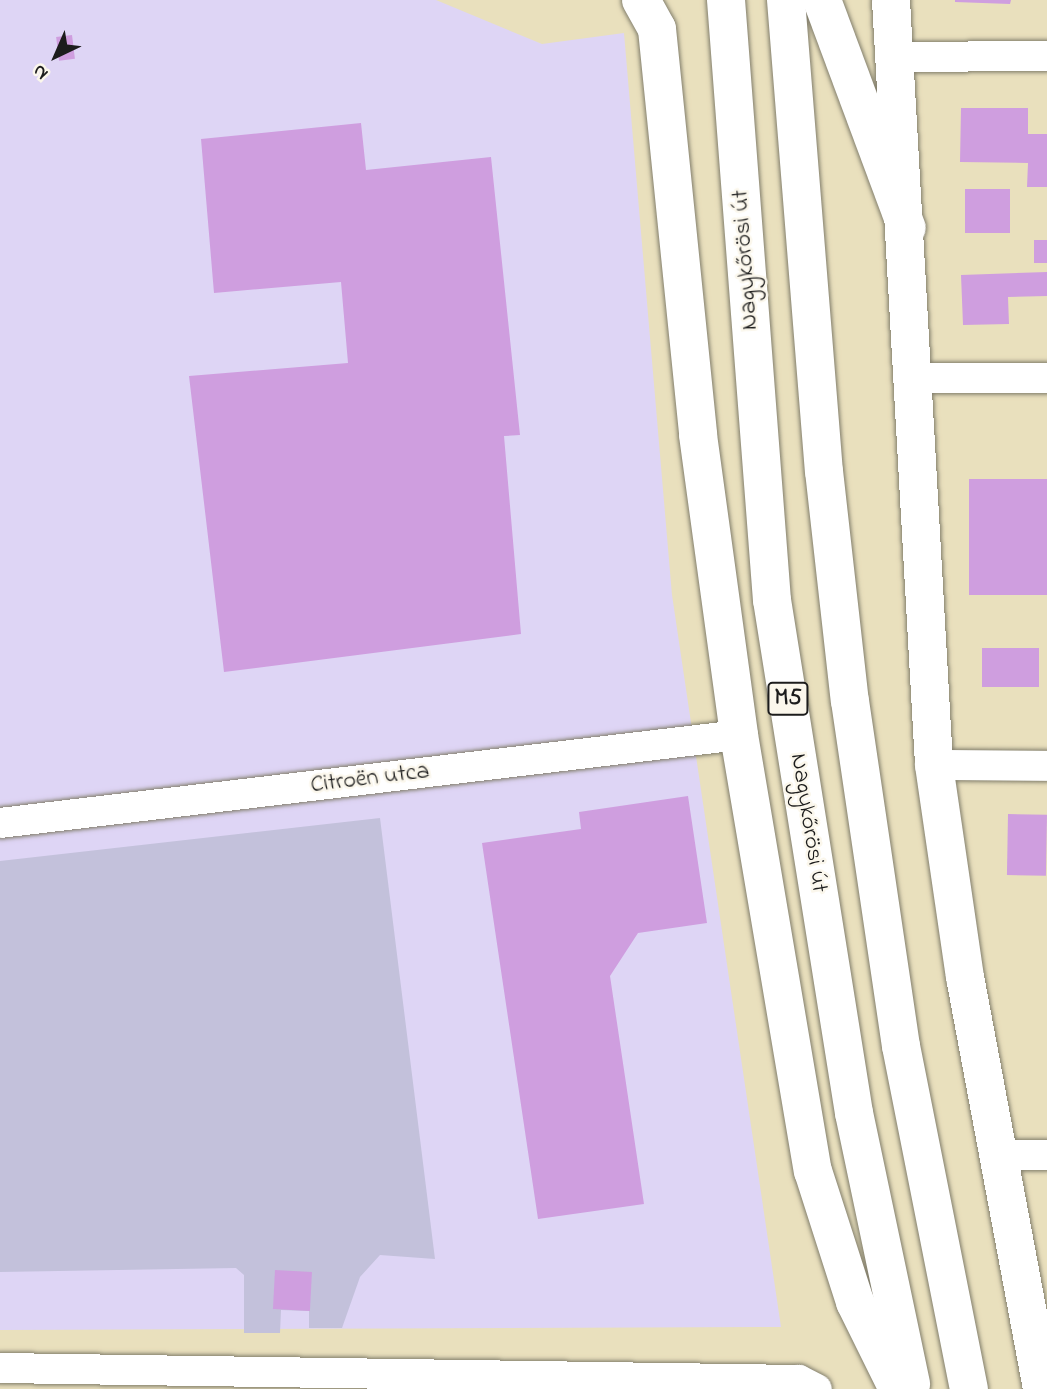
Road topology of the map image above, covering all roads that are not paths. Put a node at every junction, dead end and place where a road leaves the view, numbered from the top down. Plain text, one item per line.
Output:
1 (641, 0) edge
2 (726, 0) edge
3 (786, 0) edge
4 (822, 0) edge
5 (891, 0) edge
6 (1047, 56) edge
7 (898, 57) junction
8 (906, 228) junction
9 (912, 378) junction
10 (1047, 379) edge
11 (739, 735) junction
12 (934, 765) junction
13 (1047, 766) edge
14 (0, 822) edge
15 (996, 1155) junction
16 (1047, 1155) edge
17 (0, 1368) edge
18 (348, 1380) edge
19 (808, 1385) edge
20 (898, 1389) edge
21 (912, 1389) edge
22 (969, 1389) edge
23 (1042, 1389) edge

1 - 11 main road
2 - 21 main road, Nagykőrösi út / M5
3 - 22 main road
4 - 8 main road
5 - 7 main road
6 - 7 street
7 - 8 main road
8 - 9 main road
9 - 10 street
9 - 12 main road
11 - 14 street, Citroën utca
11 - 20 main road
12 - 13 street
12 - 15 main road
15 - 16 street
15 - 23 main road
17 - 18 street
18 - 19 street

